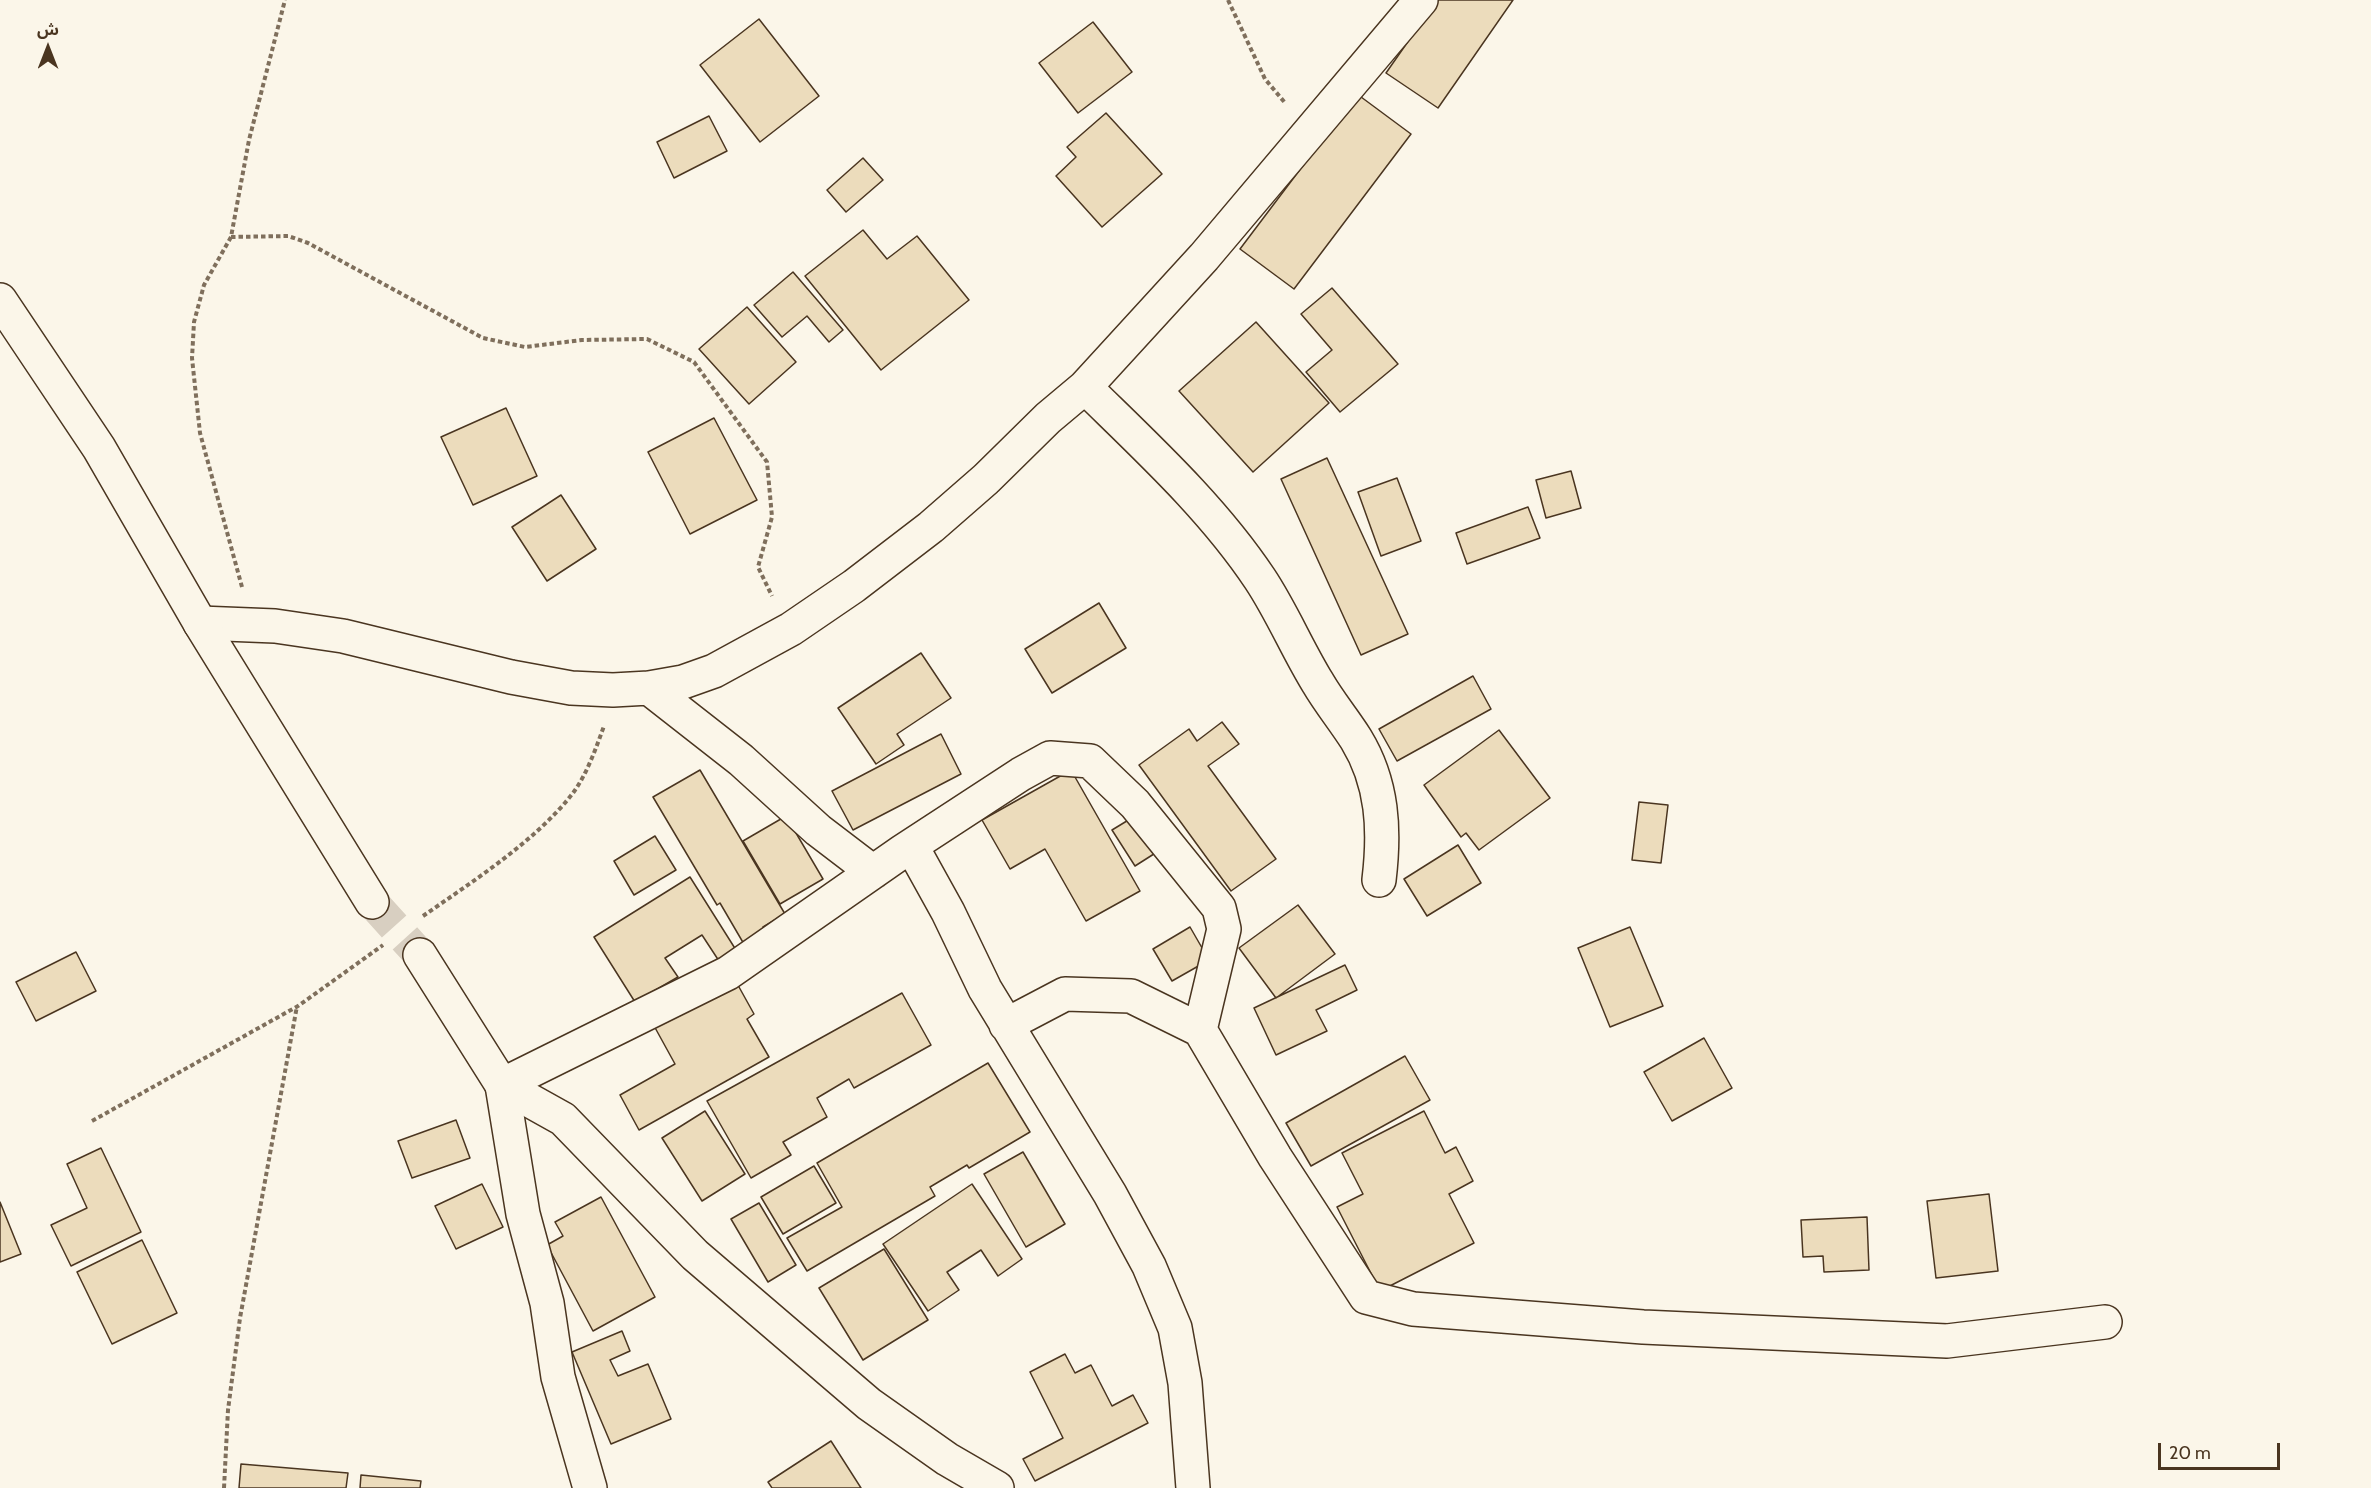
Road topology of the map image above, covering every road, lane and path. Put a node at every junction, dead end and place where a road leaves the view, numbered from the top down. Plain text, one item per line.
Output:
1 (285, 0) edge
2 (1228, 0) edge
3 (1421, 0) edge
4 (1310, 132) junction
5 (231, 237) junction
6 (0, 300) edge
7 (1085, 387) junction
8 (200, 623) junction
9 (252, 626) junction
10 (794, 626) junction
11 (649, 688) junction
12 (912, 847) junction
13 (873, 872) junction
14 (1379, 880) dead end
15 (372, 902) tunnel mouth
16 (420, 955) tunnel mouth
17 (298, 1006) dead end
18 (1006, 1025) junction
19 (1200, 1030) junction
20 (502, 1085) junction
21 (2105, 1322) dead end
22 (224, 1488) edge
23 (590, 1488) edge
24 (997, 1488) edge
25 (1193, 1488) edge

1 - 5 path
2 - 4 path
3 - 4 street
4 - 7 street
5 - 9 path
5 - 10 path
6 - 8 street
7 - 10 street
7 - 14 street
8 - 9 street
8 - 15 street
9 - 11 street
10 - 11 street
11 - 13 street
12 - 13 street
12 - 18 street
12 - 19 street
13 - 20 street
16 - 20 street
17 - 22 path
18 - 19 street
18 - 25 street
19 - 21 street
20 - 23 street
20 - 24 street

